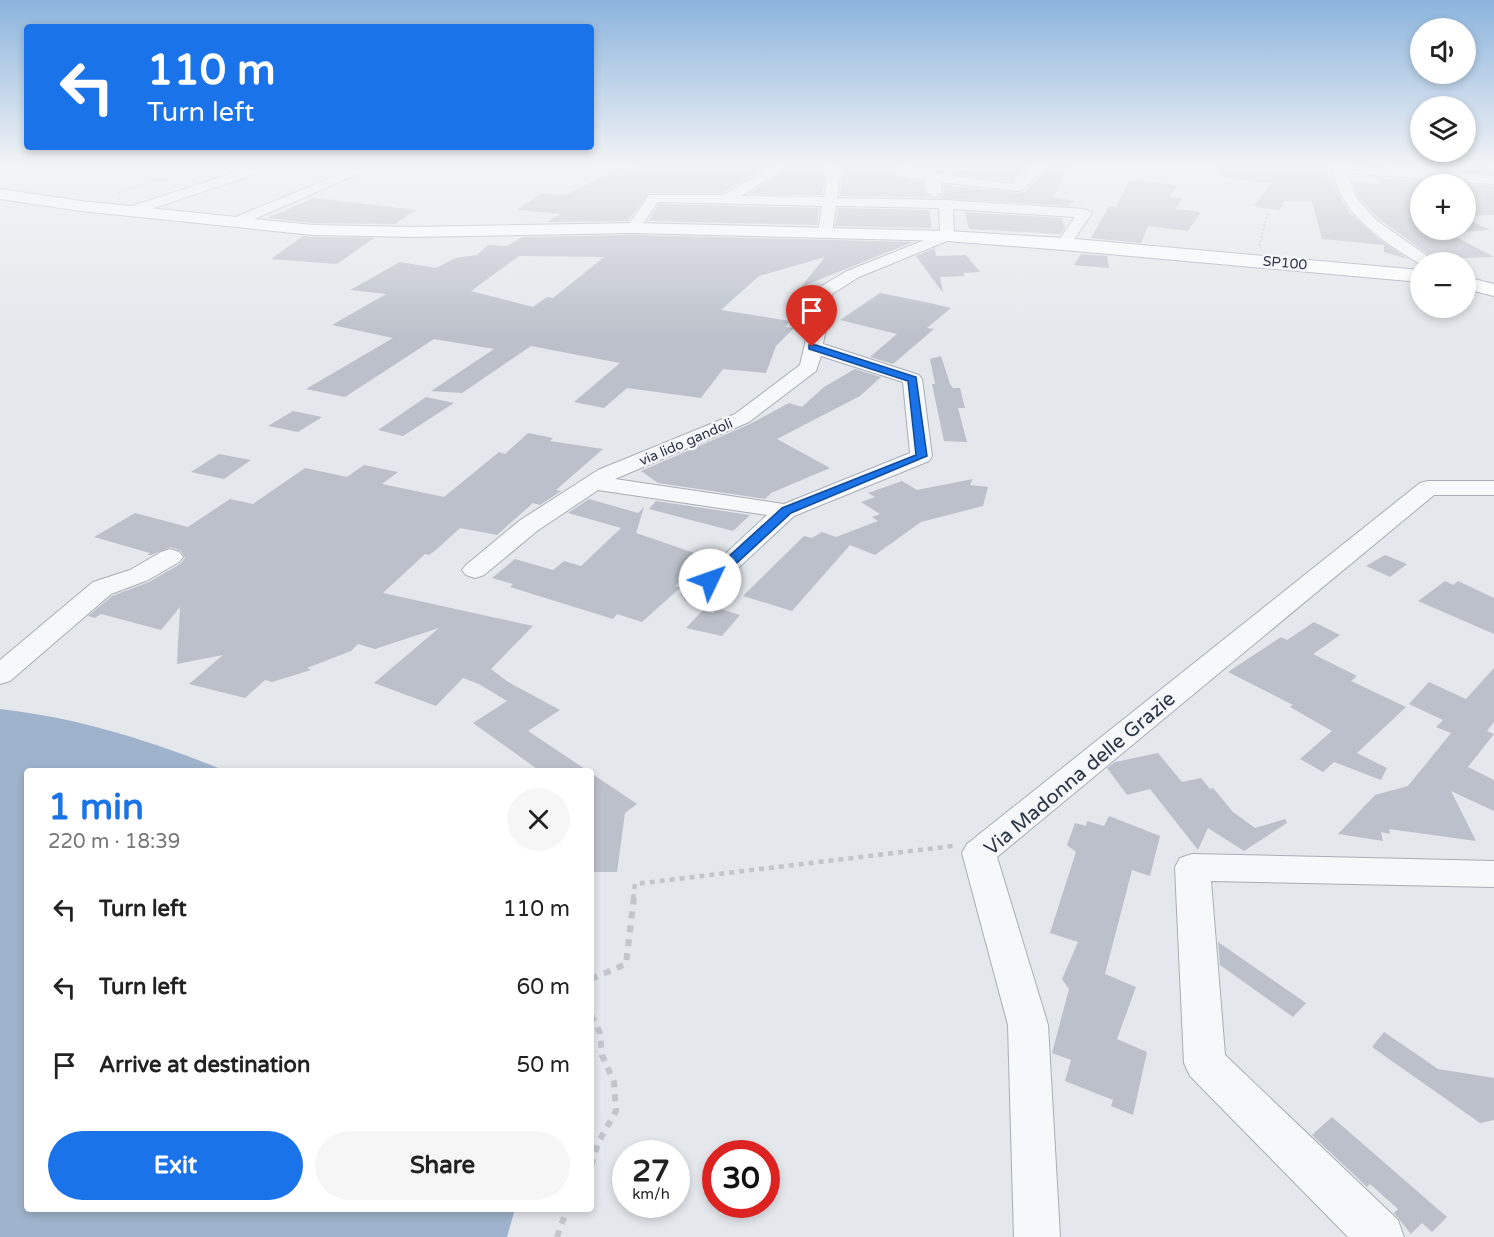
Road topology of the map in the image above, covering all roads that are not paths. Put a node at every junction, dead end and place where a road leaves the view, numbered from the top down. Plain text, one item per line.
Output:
1 (243, 223) edge
2 (637, 223) edge
3 (826, 223) edge
4 (945, 223) edge
5 (1078, 223) edge
6 (1371, 223) edge
7 (633, 228) junction
8 (825, 232) junction
9 (947, 236) junction
10 (1064, 244) junction
11 (1413, 252) edge
12 (1410, 275) edge
13 (1476, 286) edge
14 (1494, 290) edge
15 (812, 347) junction
16 (595, 483) junction
17 (1494, 488) edge
18 (786, 511) junction
19 (170, 557) dead end
20 (475, 570) dead end
21 (695, 594) dead end
22 (0, 675) edge
23 (1494, 874) edge
24 (1037, 1237) edge
25 (1381, 1237) edge

1 - 7 main road, SP100 / SP100
2 - 7 street
3 - 8 street
4 - 9 street
5 - 10 street
6 - 11 street
7 - 8 main road, SP100 / SP100
8 - 9 main road, SP100 / SP100
9 - 10 main road, SP100 / SP100
9 - 15 street, via lido gandoli
10 - 12 main road, SP100 / SP100
13 - 14 main road
15 - 16 street, via lido gandoli
15 - 18 street
16 - 18 street
16 - 20 street, via lido gandoli
17 - 24 street, Via Madonna delle Grazie
18 - 21 street
19 - 22 street
23 - 25 street

